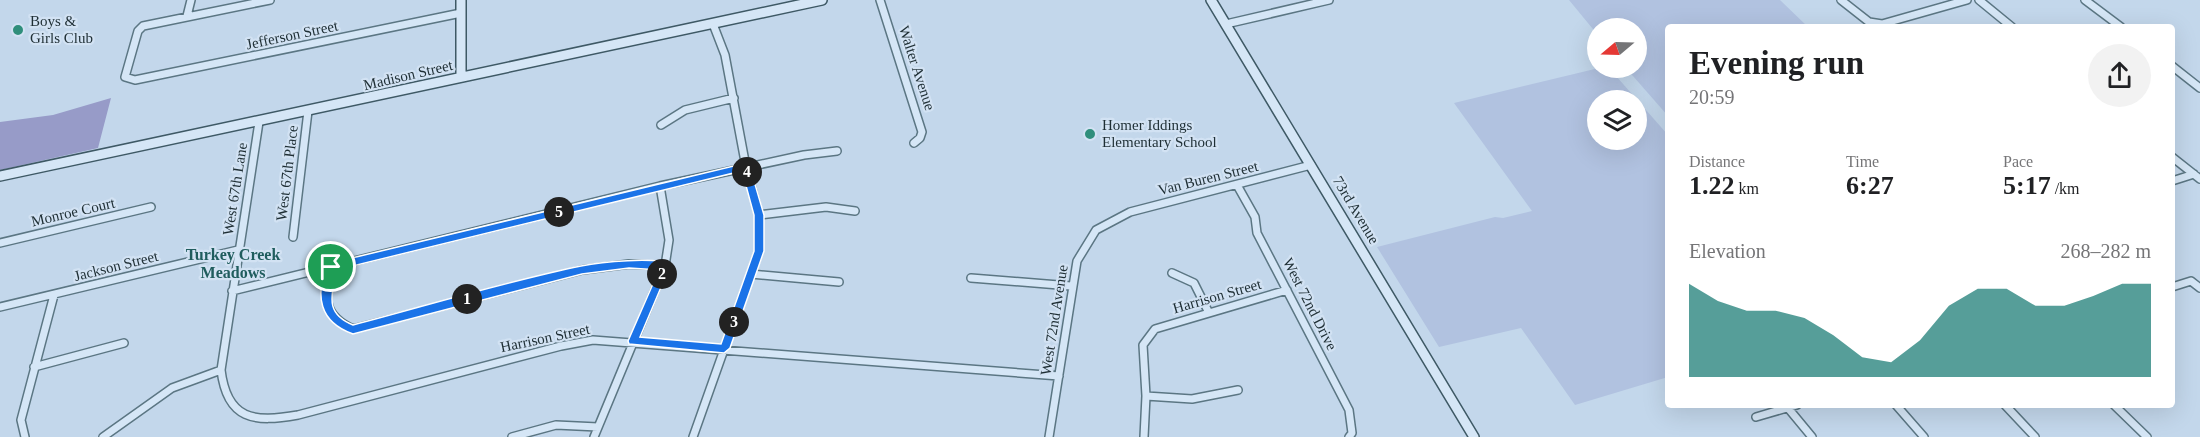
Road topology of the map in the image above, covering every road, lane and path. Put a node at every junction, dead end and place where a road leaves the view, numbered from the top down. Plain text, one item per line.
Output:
1 (190, 0) edge
2 (270, 0) edge
3 (461, 0) edge
4 (822, 0) edge
5 (880, 0) edge
6 (1211, 0) edge
7 (1329, 0) edge
8 (1841, 0) edge
9 (1967, 0) edge
10 (1979, 0) edge
11 (2085, 0) edge
12 (461, 13) junction
13 (187, 16) junction
14 (713, 24) junction
15 (1226, 24) junction
16 (2008, 24) edge
17 (2117, 24) edge
18 (2175, 68) edge
19 (461, 77) junction
20 (2200, 88) edge
21 (734, 98) junction
22 (308, 111) junction
23 (259, 122) junction
24 (661, 125) dead end
25 (914, 143) dead end
26 (837, 151) dead end
27 (2175, 159) edge
28 (1311, 165) junction
29 (746, 167) junction
30 (0, 176) edge
31 (2197, 177) edge
32 (2175, 181) edge
33 (1237, 185) junction
34 (660, 186) junction
35 (152, 207) dead end
36 (855, 211) dead end
37 (759, 215) junction
38 (1112, 220) joint
39 (292, 237) dead end
40 (0, 243) edge
41 (238, 250) junction
42 (665, 266) junction
43 (331, 267) junction
44 (1172, 273) dead end
45 (752, 274) junction
46 (971, 278) dead end
47 (839, 282) dead end
48 (1071, 286) junction
49 (2175, 286) edge
50 (2200, 288) edge
51 (1287, 290) junction
52 (232, 291) junction
53 (54, 295) junction
54 (0, 307) edge
55 (1208, 311) junction
56 (633, 341) junction
57 (124, 343) dead end
58 (724, 348) junction
59 (34, 367) junction
60 (221, 370) junction
61 (1059, 376) junction
62 (1238, 390) dead end
63 (1146, 396) junction
64 (1788, 408) joint
65 (1899, 408) edge
66 (2008, 408) edge
67 (2117, 408) edge
68 (1755, 417) dead end
69 (259, 420) joint
70 (598, 428) junction
71 (25, 437) edge
72 (103, 437) edge
73 (512, 437) edge
74 (594, 437) edge
75 (693, 437) edge
76 (1049, 437) edge
77 (1144, 437) edge
78 (1349, 437) edge
79 (1474, 437) edge
80 (1812, 437) edge
81 (1924, 437) edge
82 (2035, 437) edge
83 (2147, 437) edge

1 - 13 street
2 - 13 street
3 - 12 street
4 - 14 street, Madison Street
5 - 25 street, Walter Avenue
6 - 15 street, 73rd Avenue
7 - 15 street
8 - 9 street
10 - 16 street
11 - 17 street
12 - 13 street, Jefferson Street
12 - 19 street
14 - 19 street, Madison Street
14 - 21 street
15 - 28 street, 73rd Avenue
18 - 20 street
19 - 22 street, Madison Street
21 - 24 street
21 - 29 street
22 - 23 street, Madison Street
22 - 39 street, West 67th Place
23 - 30 street, Madison Street
23 - 41 street, West 67th Lane
26 - 29 street
27 - 31 street
28 - 33 street, Van Buren Street
28 - 79 street, 73rd Avenue
29 - 34 street
29 - 37 street
31 - 32 street
33 - 38 street, Van Buren Street
33 - 51 street, West 72nd Drive
34 - 42 street
34 - 43 street
35 - 40 street, Monroe Court
36 - 37 street
37 - 45 street
38 - 48 street, West 72nd Avenue
41 - 52 street, West 67th Lane
41 - 53 street, Jackson Street
42 - 43 street
42 - 56 street
43 - 52 street
44 - 55 street
45 - 47 street
45 - 58 street
46 - 48 street
48 - 61 street, West 72nd Avenue
49 - 50 street
51 - 55 street, Harrison Street
51 - 78 street, West 72nd Drive
52 - 60 street, West 67th Lane
53 - 54 street, Jackson Street
53 - 59 street
55 - 63 street, Harrison Street
56 - 58 street, Harrison Street
56 - 69 street, Harrison Street
56 - 70 street
57 - 59 street
58 - 61 street, Harrison Street
58 - 75 street
59 - 71 street
60 - 69 street, West 67th Lane
60 - 72 street
61 - 76 street, West 72nd Avenue
62 - 63 street
63 - 77 street
64 - 68 street
64 - 80 street
65 - 81 street
66 - 82 street
67 - 83 street
70 - 73 street
70 - 74 street

